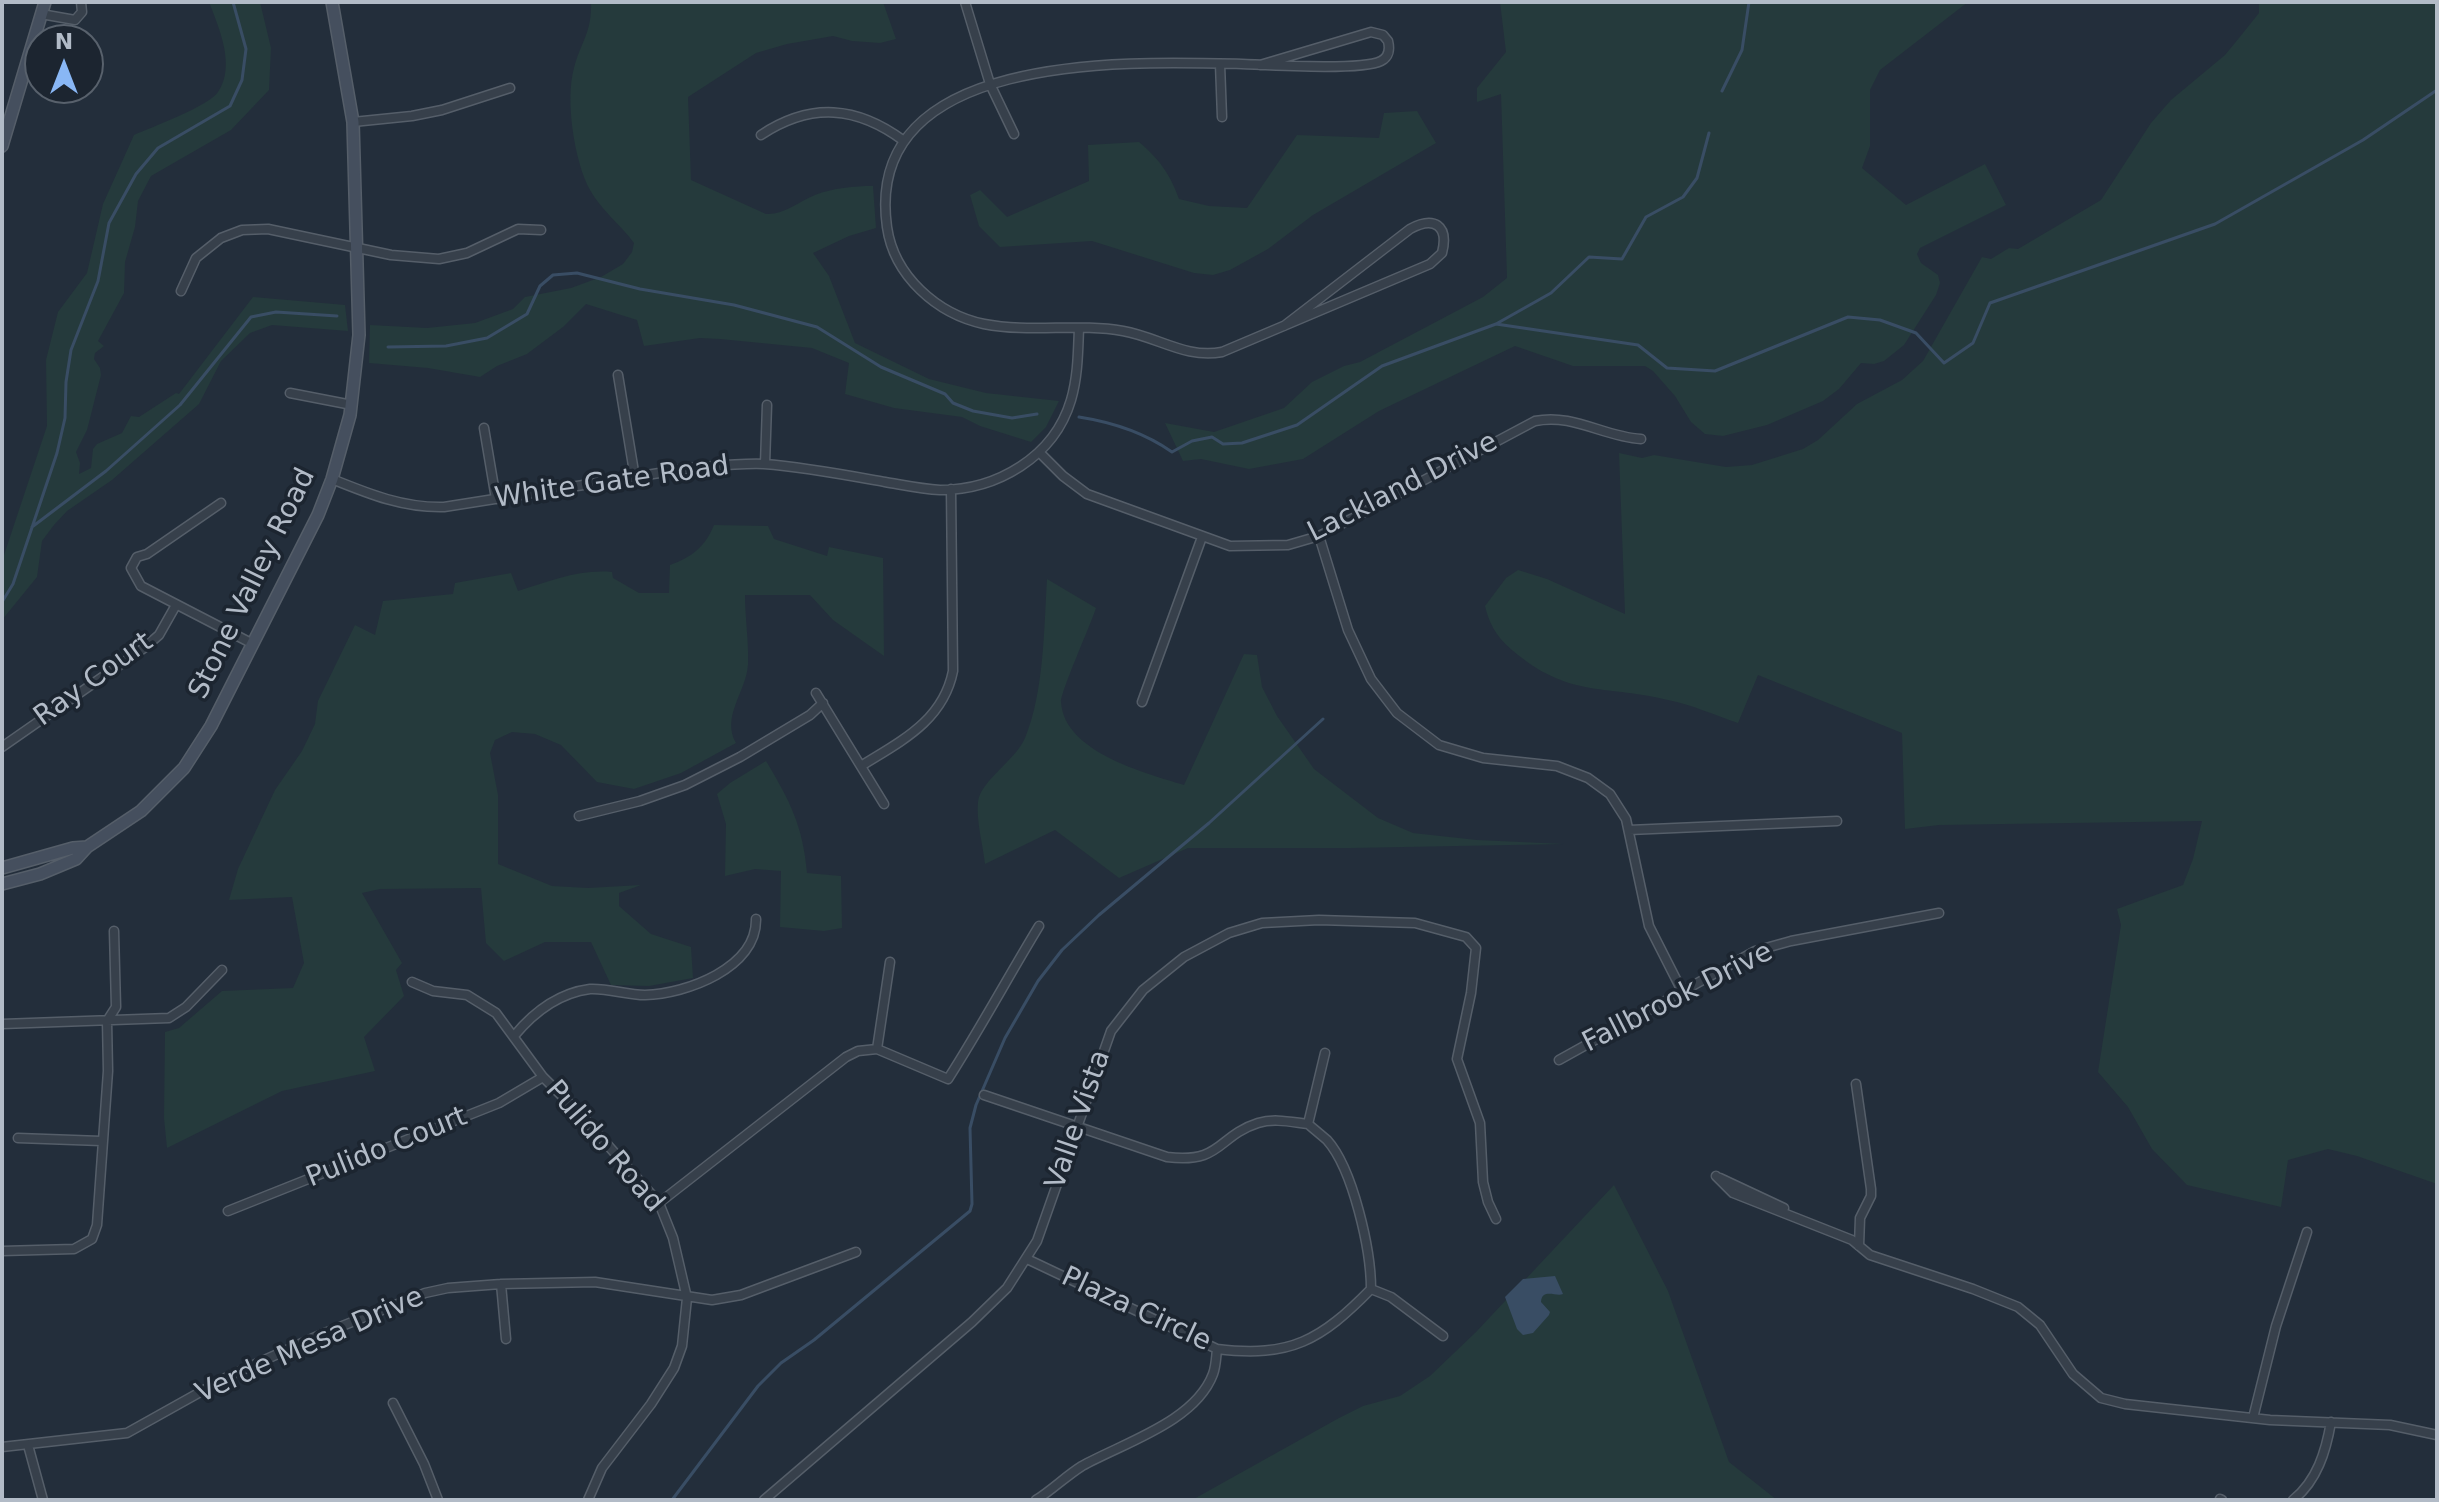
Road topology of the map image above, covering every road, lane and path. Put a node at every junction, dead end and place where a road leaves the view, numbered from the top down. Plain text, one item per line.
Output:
1 (81, 2) edge
2 (332, 2) edge
3 (965, 2) edge
4 (43, 8) edge
5 (1220, 64) junction
6 (1260, 65) junction
7 (990, 84) junction
8 (510, 88) dead end
9 (1222, 117) dead end
10 (353, 122) junction
11 (1014, 134) dead end
12 (761, 135) dead end
13 (904, 141) junction
14 (2, 146) edge
15 (541, 230) dead end
16 (357, 248) junction
17 (181, 291) dead end
18 (1284, 326) junction
19 (1079, 328) junction
20 (618, 375) dead end
21 (290, 393) dead end
22 (352, 405) junction
23 (767, 405) dead end
24 (484, 428) dead end
25 (1641, 439) dead end
26 (1040, 453) junction
27 (765, 464) junction
28 (635, 478) junction
29 (332, 479) junction
30 (951, 489) junction
31 (496, 499) junction
32 (221, 503) dead end
33 (1319, 536) junction
34 (1202, 537) junction
35 (176, 605) junction
36 (253, 644) junction
37 (816, 693) dead end
38 (1142, 702) dead end
39 (823, 703) junction
40 (2, 747) edge
41 (861, 766) junction
42 (884, 804) dead end
43 (579, 816) dead end
44 (1837, 821) dead end
45 (1629, 830) junction
46 (87, 847) junction
47 (2, 868) edge
48 (2, 884) edge
49 (1939, 913) dead end
50 (756, 919) dead end
51 (1039, 926) dead end
52 (114, 931) dead end
53 (890, 962) dead end
54 (222, 970) dead end
55 (412, 982) dead end
56 (1682, 991) junction
57 (107, 1021) junction
58 (2, 1024) edge
59 (514, 1036) junction
60 (877, 1049) junction
61 (1325, 1053) dead end
62 (1559, 1060) dead end
63 (543, 1077) junction
64 (1856, 1084) dead end
65 (984, 1095) dead end
66 (1308, 1124) junction
67 (1077, 1128) junction
68 (18, 1138) dead end
69 (101, 1141) junction
70 (1716, 1176) dead end
71 (659, 1203) junction
72 (228, 1211) dead end
73 (1496, 1219) dead end
74 (2307, 1232) dead end
75 (1856, 1244) junction
76 (2, 1251) edge
77 (856, 1252) dead end
78 (1027, 1259) junction
79 (501, 1284) junction
80 (1371, 1289) junction
81 (687, 1298) junction
82 (1443, 1336) dead end
83 (506, 1339) dead end
84 (1217, 1349) junction
85 (393, 1403) dead end
86 (2253, 1418) junction
87 (2331, 1422) junction
88 (2437, 1435) edge
89 (28, 1445) junction
90 (2, 1447) edge
91 (43, 1500) edge
92 (438, 1500) edge
93 (588, 1500) edge
94 (764, 1500) edge
95 (1036, 1500) edge
96 (2293, 1500) edge

1 - 4 street
2 - 10 street, Stone Valley Road
3 - 7 street
4 - 14 street
5 - 6 street
5 - 7 street
5 - 9 street
6 - 6 street
7 - 11 street
7 - 13 street
8 - 10 street
10 - 16 street, Stone Valley Road
12 - 13 street
13 - 19 street
15 - 16 street
16 - 17 street
16 - 22 street, Stone Valley Road
18 - 18 street
18 - 19 street
19 - 26 street, White Gate Road
20 - 28 street
21 - 22 street
22 - 29 street, Stone Valley Road
23 - 27 street
24 - 31 street
25 - 33 street, Lackland Drive
26 - 30 street, White Gate Road
26 - 34 street, Lackland Drive
27 - 28 street, White Gate Road
27 - 30 street, White Gate Road
28 - 31 street, White Gate Road
29 - 31 street, White Gate Road
29 - 36 street, Stone Valley Road
30 - 41 street
32 - 35 street
33 - 34 street, Lackland Drive
33 - 45 street
34 - 38 street
35 - 36 street
35 - 40 street, Ray Court
36 - 46 street, Stone Valley Road
37 - 39 street
39 - 41 street
39 - 43 street
41 - 42 street
44 - 45 street
45 - 56 street
46 - 47 street, Stone Valley Road
46 - 48 street, Stone Valley Road
49 - 56 street, Fallbrook Drive
50 - 59 street
51 - 60 street
52 - 57 street
53 - 60 street
54 - 57 street
55 - 59 street, Pulido Road
56 - 62 street, Fallbrook Drive
57 - 58 street
57 - 69 street
59 - 63 street, Pulido Road
60 - 71 street
61 - 66 street
63 - 71 street, Pulido Road
63 - 72 street, Pulido Court
64 - 75 street
65 - 67 street
66 - 67 street
66 - 80 street
67 - 73 street, Valle Vista
67 - 78 street, Valle Vista
68 - 69 street
69 - 76 street
70 - 75 street
71 - 81 street, Pulido Road
74 - 86 street
75 - 86 street
77 - 81 street, Verde Mesa Drive
78 - 84 street, Plaza Circle
78 - 94 street, Valle Vista
79 - 81 street, Verde Mesa Drive
79 - 83 street
79 - 89 street, Verde Mesa Drive
80 - 82 street
80 - 84 street, Plaza Circle
81 - 93 street, Pulido Road
84 - 95 street
85 - 92 street
86 - 87 street
87 - 88 street
87 - 96 street
89 - 90 street, Verde Mesa Drive
89 - 91 street

